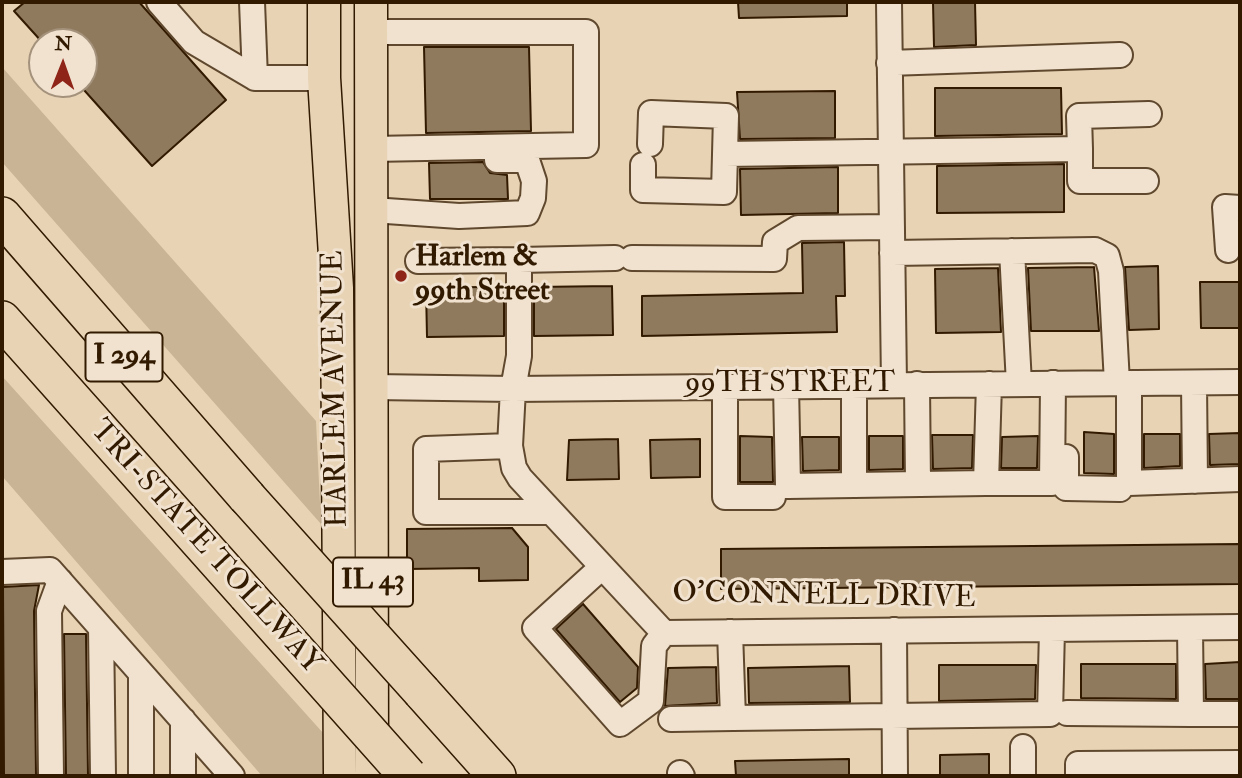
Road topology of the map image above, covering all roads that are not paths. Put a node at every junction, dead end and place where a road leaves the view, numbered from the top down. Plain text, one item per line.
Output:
1 (159, 2) edge
2 (252, 2) edge
3 (324, 2) edge
4 (889, 2) edge
5 (371, 17) edge
6 (1120, 55) dead end
7 (889, 63) junction
8 (255, 78) junction
9 (324, 78) junction
10 (1149, 114) dead end
11 (1080, 149) junction
12 (891, 152) junction
13 (725, 154) junction
14 (372, 155) junction
15 (1146, 181) dead end
16 (1240, 208) edge
17 (372, 210) junction
18 (2, 216) edge
19 (892, 227) junction
20 (1228, 250) dead end
21 (1012, 251) junction
22 (892, 253) junction
23 (519, 260) junction
24 (418, 261) dead end
25 (2, 320) edge
26 (1240, 382) edge
27 (1060, 383) junction
28 (1123, 383) junction
29 (1194, 383) junction
30 (854, 384) junction
31 (905, 384) junction
32 (989, 384) junction
33 (1019, 384) junction
34 (724, 385) junction
35 (786, 385) junction
36 (374, 387) junction
37 (339, 388) junction
38 (513, 389) junction
39 (510, 446) junction
40 (1240, 479) edge
41 (1195, 481) junction
42 (986, 483) junction
43 (918, 484) junction
44 (854, 485) junction
45 (1119, 489) dead end
46 (773, 497) dead end
47 (550, 512) junction
48 (602, 568) junction
49 (2, 572) edge
50 (60, 581) junction
51 (1240, 627) edge
52 (101, 628) junction
53 (1190, 628) junction
54 (1052, 629) junction
55 (894, 631) junction
56 (730, 632) junction
57 (664, 633) junction
58 (141, 673) junction
59 (1067, 713) dead end
60 (894, 714) junction
61 (1191, 714) junction
62 (1240, 714) edge
63 (733, 718) junction
64 (671, 719) dead end
65 (183, 720) junction
66 (1023, 747) dead end
67 (1240, 763) edge
68 (226, 773) edge
69 (51, 776) edge
70 (103, 776) edge
71 (141, 776) edge
72 (183, 776) edge
73 (340, 776) edge
74 (372, 776) edge
75 (408, 776) edge
76 (497, 776) edge
77 (895, 776) edge
78 (1023, 776) edge
79 (1078, 776) edge

1 - 8 street
2 - 8 street
3 - 9 main road, HARLEM AVENUE / IL 43
4 - 7 street
5 - 14 main road, HARLEM AVENUE / IL 43
5 - 14 street
6 - 7 street
7 - 12 street
8 - 9 street
9 - 37 main road, HARLEM AVENUE / IL 43
10 - 11 street
11 - 12 street
11 - 15 street
12 - 13 street
12 - 19 street
13 - 13 street
14 - 17 main road, HARLEM AVENUE / IL 43
14 - 17 street
16 - 20 street
17 - 36 main road, HARLEM AVENUE / IL 43
18 - 76 highway, I 294, bridge
19 - 22 street
19 - 23 street
21 - 22 street
21 - 28 street
21 - 33 street
22 - 31 street
23 - 24 street
23 - 38 street, O'CONNELL DRIVE
25 - 75 highway, TRI-STATE TOLLWAY / I 294, bridge
26 - 29 street, 99TH STREET
27 - 28 street, 99TH STREET
27 - 33 street, 99TH STREET
27 - 42 street
27 - 45 street
28 - 29 street, 99TH STREET
28 - 41 street
29 - 41 street
30 - 31 street, 99TH STREET
30 - 35 street, 99TH STREET
30 - 44 street
31 - 32 street, 99TH STREET
31 - 43 street
32 - 33 street, 99TH STREET
32 - 42 street
34 - 35 street, 99TH STREET
34 - 38 street, 99TH STREET
34 - 46 street
35 - 44 street
36 - 37 main road, 99TH STREET
36 - 38 street, 99TH STREET
36 - 74 main road, HARLEM AVENUE / IL 43
37 - 73 main road, HARLEM AVENUE / IL 43
38 - 39 street, O'CONNELL DRIVE
39 - 47 street, O'CONNELL DRIVE
39 - 47 street
40 - 41 street
42 - 43 street
43 - 44 street
47 - 48 street, O'CONNELL DRIVE
48 - 57 street, O'CONNELL DRIVE
48 - 57 street
49 - 50 street
50 - 52 street
50 - 69 street
51 - 53 street, O'CONNELL DRIVE
52 - 58 street
52 - 70 street
53 - 54 street, O'CONNELL DRIVE
53 - 61 street
54 - 55 street, O'CONNELL DRIVE
54 - 60 street
55 - 56 street, O'CONNELL DRIVE
55 - 60 street
56 - 57 street, O'CONNELL DRIVE
56 - 63 street
58 - 65 street
58 - 71 street
59 - 61 street
60 - 63 street
60 - 77 street
61 - 62 street
63 - 64 street
65 - 68 street
65 - 72 street
66 - 78 street
67 - 79 street

